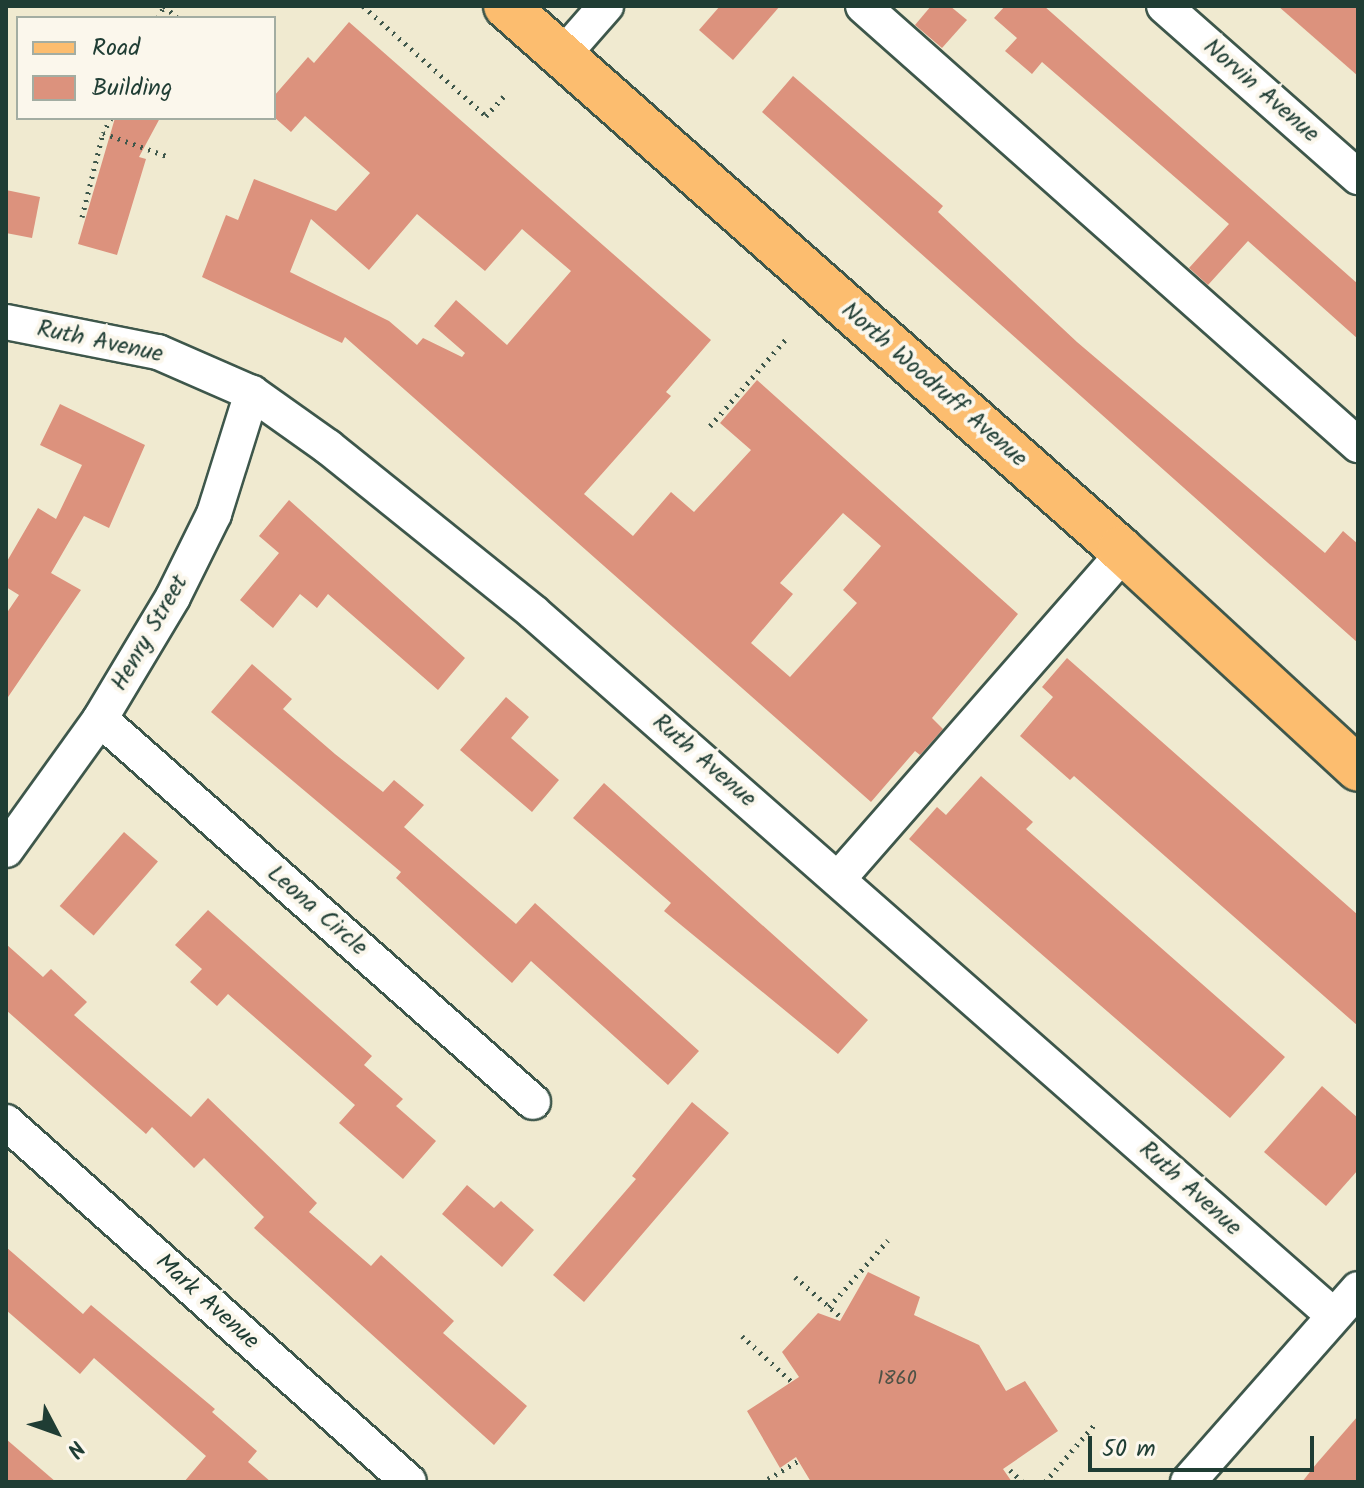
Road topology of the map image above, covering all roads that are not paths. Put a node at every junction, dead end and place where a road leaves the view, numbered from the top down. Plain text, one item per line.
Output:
1 (506, 6) edge
2 (606, 6) edge
3 (863, 6) edge
4 (1164, 6) edge
5 (562, 56) junction
6 (1358, 177) edge
7 (6, 322) edge
8 (252, 393) junction
9 (1358, 445) edge
10 (1124, 553) junction
11 (100, 719) junction
12 (1358, 769) edge
13 (6, 850) edge
14 (839, 878) junction
15 (533, 1102) dead end
16 (6, 1122) edge
17 (1358, 1289) edge
18 (1334, 1316) junction
19 (409, 1482) edge
20 (1188, 1482) edge

1 - 5 main road, North Woodruff Avenue
2 - 5 street
3 - 9 street
4 - 6 street, Norvin Avenue
5 - 10 main road, North Woodruff Avenue
7 - 8 street, Ruth Avenue
8 - 11 street, Henry Street
8 - 14 street, Ruth Avenue
10 - 12 main road, North Woodruff Avenue
10 - 14 street
11 - 13 street, Henry Street
11 - 15 street, Leona Circle
14 - 18 street, Ruth Avenue
16 - 19 street, Mark Avenue
17 - 18 street
18 - 20 street

